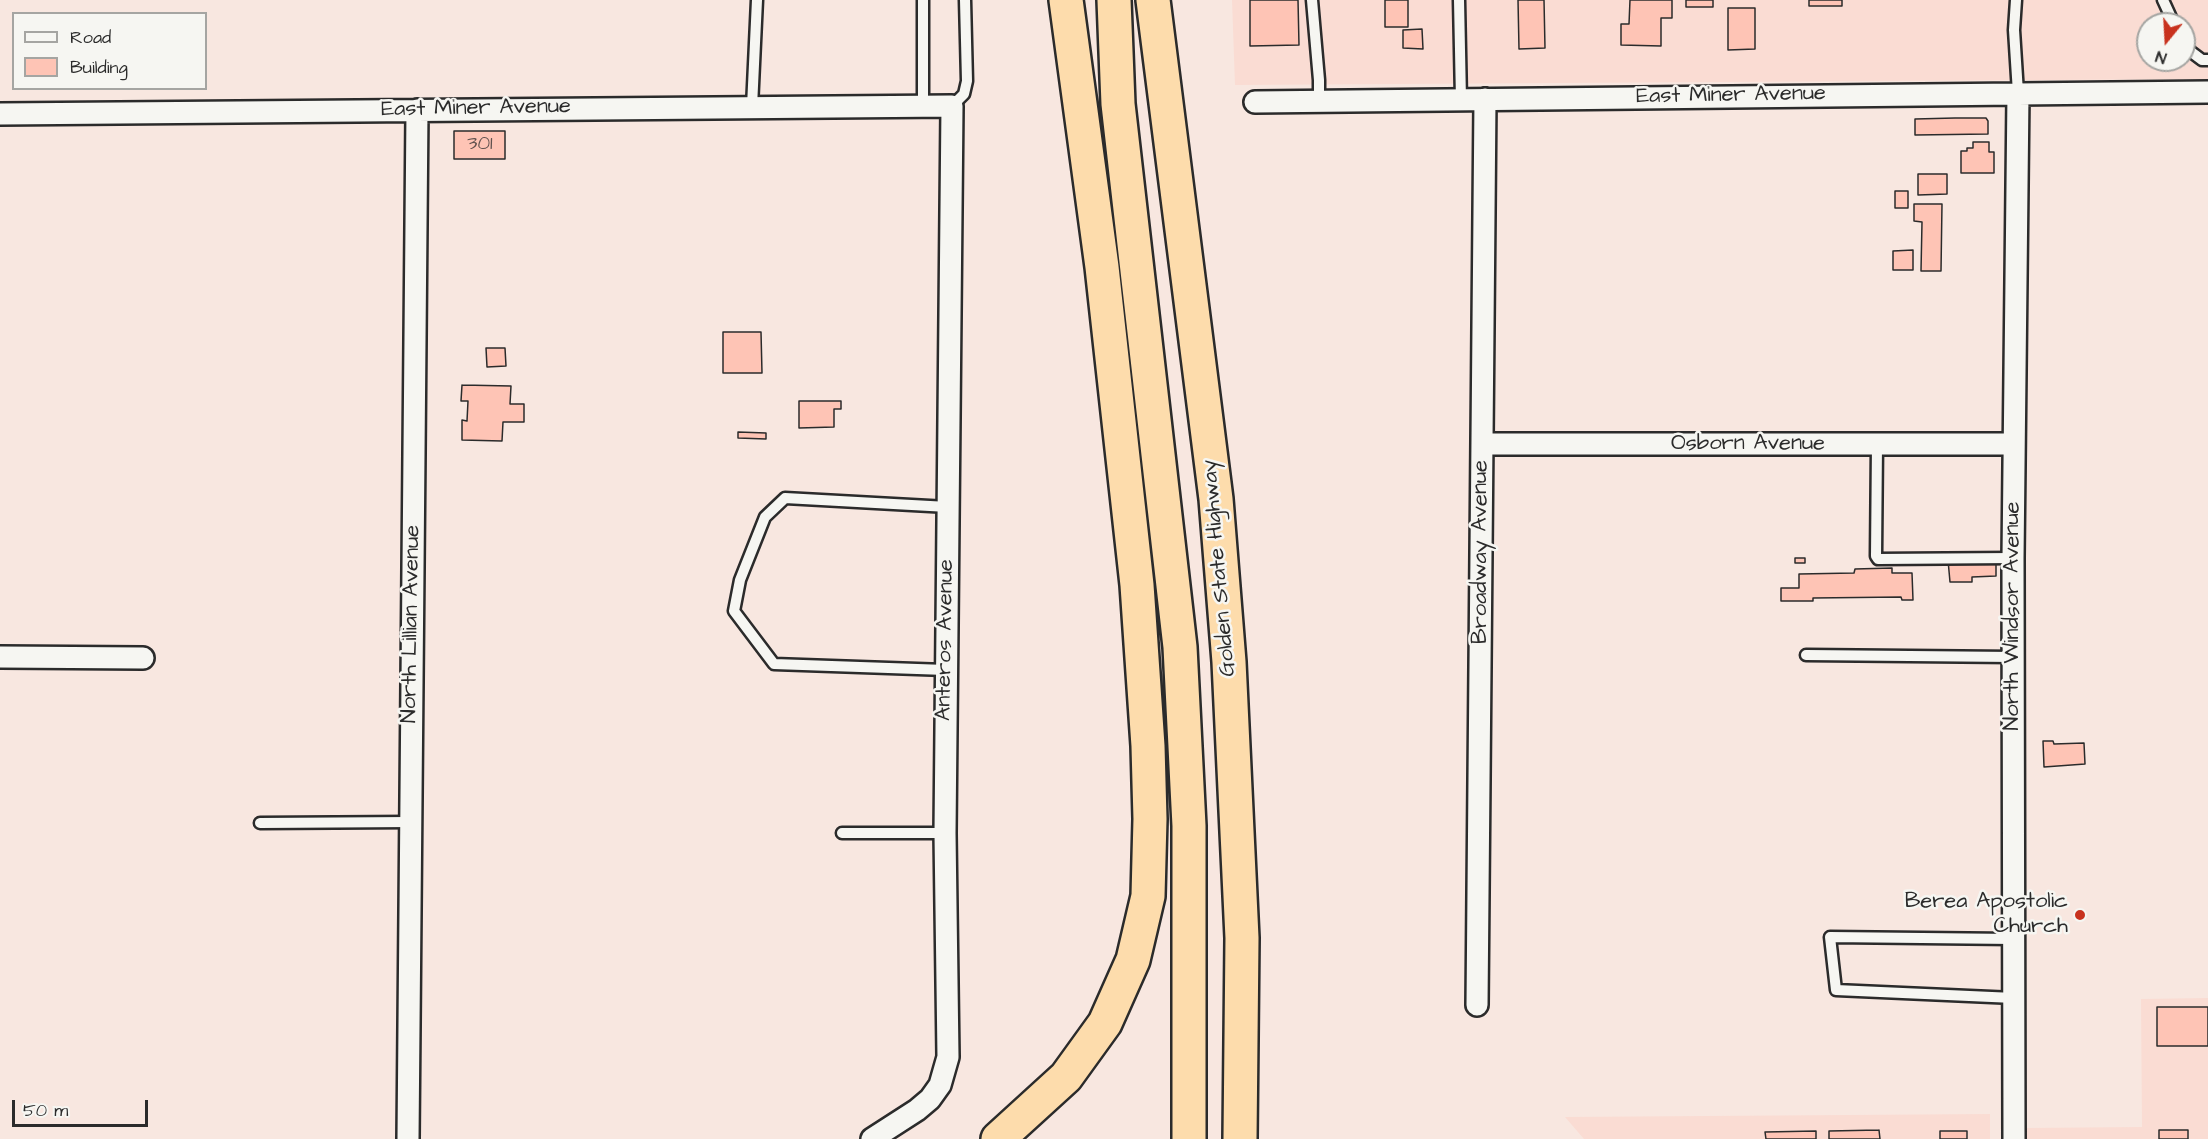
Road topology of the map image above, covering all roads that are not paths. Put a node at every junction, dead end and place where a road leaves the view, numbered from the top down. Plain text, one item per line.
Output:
1 (757, 0) edge
2 (923, 0) edge
3 (965, 0) edge
4 (1066, 0) edge
5 (1114, 0) edge
6 (1153, 0) edge
7 (1176, 0) edge
8 (1312, 0) edge
9 (1459, 0) edge
10 (2016, 0) edge
11 (2208, 92) edge
12 (2018, 93) junction
13 (1485, 99) junction
14 (1461, 100) junction
15 (1319, 101) junction
16 (1255, 102) dead end
17 (923, 106) junction
18 (952, 106) junction
19 (752, 107) junction
20 (417, 110) junction
21 (0, 114) edge
22 (1168, 122) junction
23 (1482, 444) junction
24 (1876, 444) junction
25 (2014, 444) junction
26 (948, 507) junction
27 (2013, 558) junction
28 (1806, 655) dead end
29 (0, 657) edge
30 (2013, 657) junction
31 (143, 658) dead end
32 (946, 670) junction
33 (411, 822) junction
34 (260, 823) dead end
35 (842, 833) dead end
36 (945, 833) junction
37 (2014, 939) junction
38 (2014, 998) junction
39 (1477, 1005) dead end
40 (408, 1139) edge
41 (872, 1139) edge
42 (998, 1139) edge
43 (1190, 1139) edge
44 (1240, 1139) edge
45 (2014, 1139) edge

1 - 19 lane
2 - 17 lane
3 - 18 lane
4 - 42 highway
5 - 43 highway, Golden State Highway
6 - 22 highway, Golden State Highway
7 - 22 highway
8 - 15 lane
9 - 14 lane
10 - 12 lane
11 - 12 street, East Miner Avenue
12 - 13 street, East Miner Avenue
12 - 25 street, North Windsor Avenue
13 - 14 street, East Miner Avenue
13 - 23 street, Broadway Avenue
14 - 15 street, East Miner Avenue
15 - 16 street, East Miner Avenue
17 - 18 street, East Miner Avenue
17 - 19 street, East Miner Avenue
18 - 26 street, Anteros Avenue
19 - 20 street, East Miner Avenue
20 - 21 street, East Miner Avenue
20 - 33 street, North Lillian Avenue
22 - 44 highway, Golden State Highway
23 - 24 street, Osborn Avenue
23 - 39 street, Broadway Avenue
24 - 25 street, Osborn Avenue
24 - 27 lane
25 - 27 street, North Windsor Avenue
26 - 32 street, Anteros Avenue
26 - 32 lane
27 - 30 street, North Windsor Avenue
28 - 30 lane
29 - 31 street
30 - 37 street, North Windsor Avenue
32 - 36 street, Anteros Avenue
33 - 34 lane
33 - 40 street, North Lillian Avenue
35 - 36 lane
36 - 41 street, Anteros Avenue
37 - 38 street, North Windsor Avenue
37 - 38 lane
38 - 45 street, North Windsor Avenue

